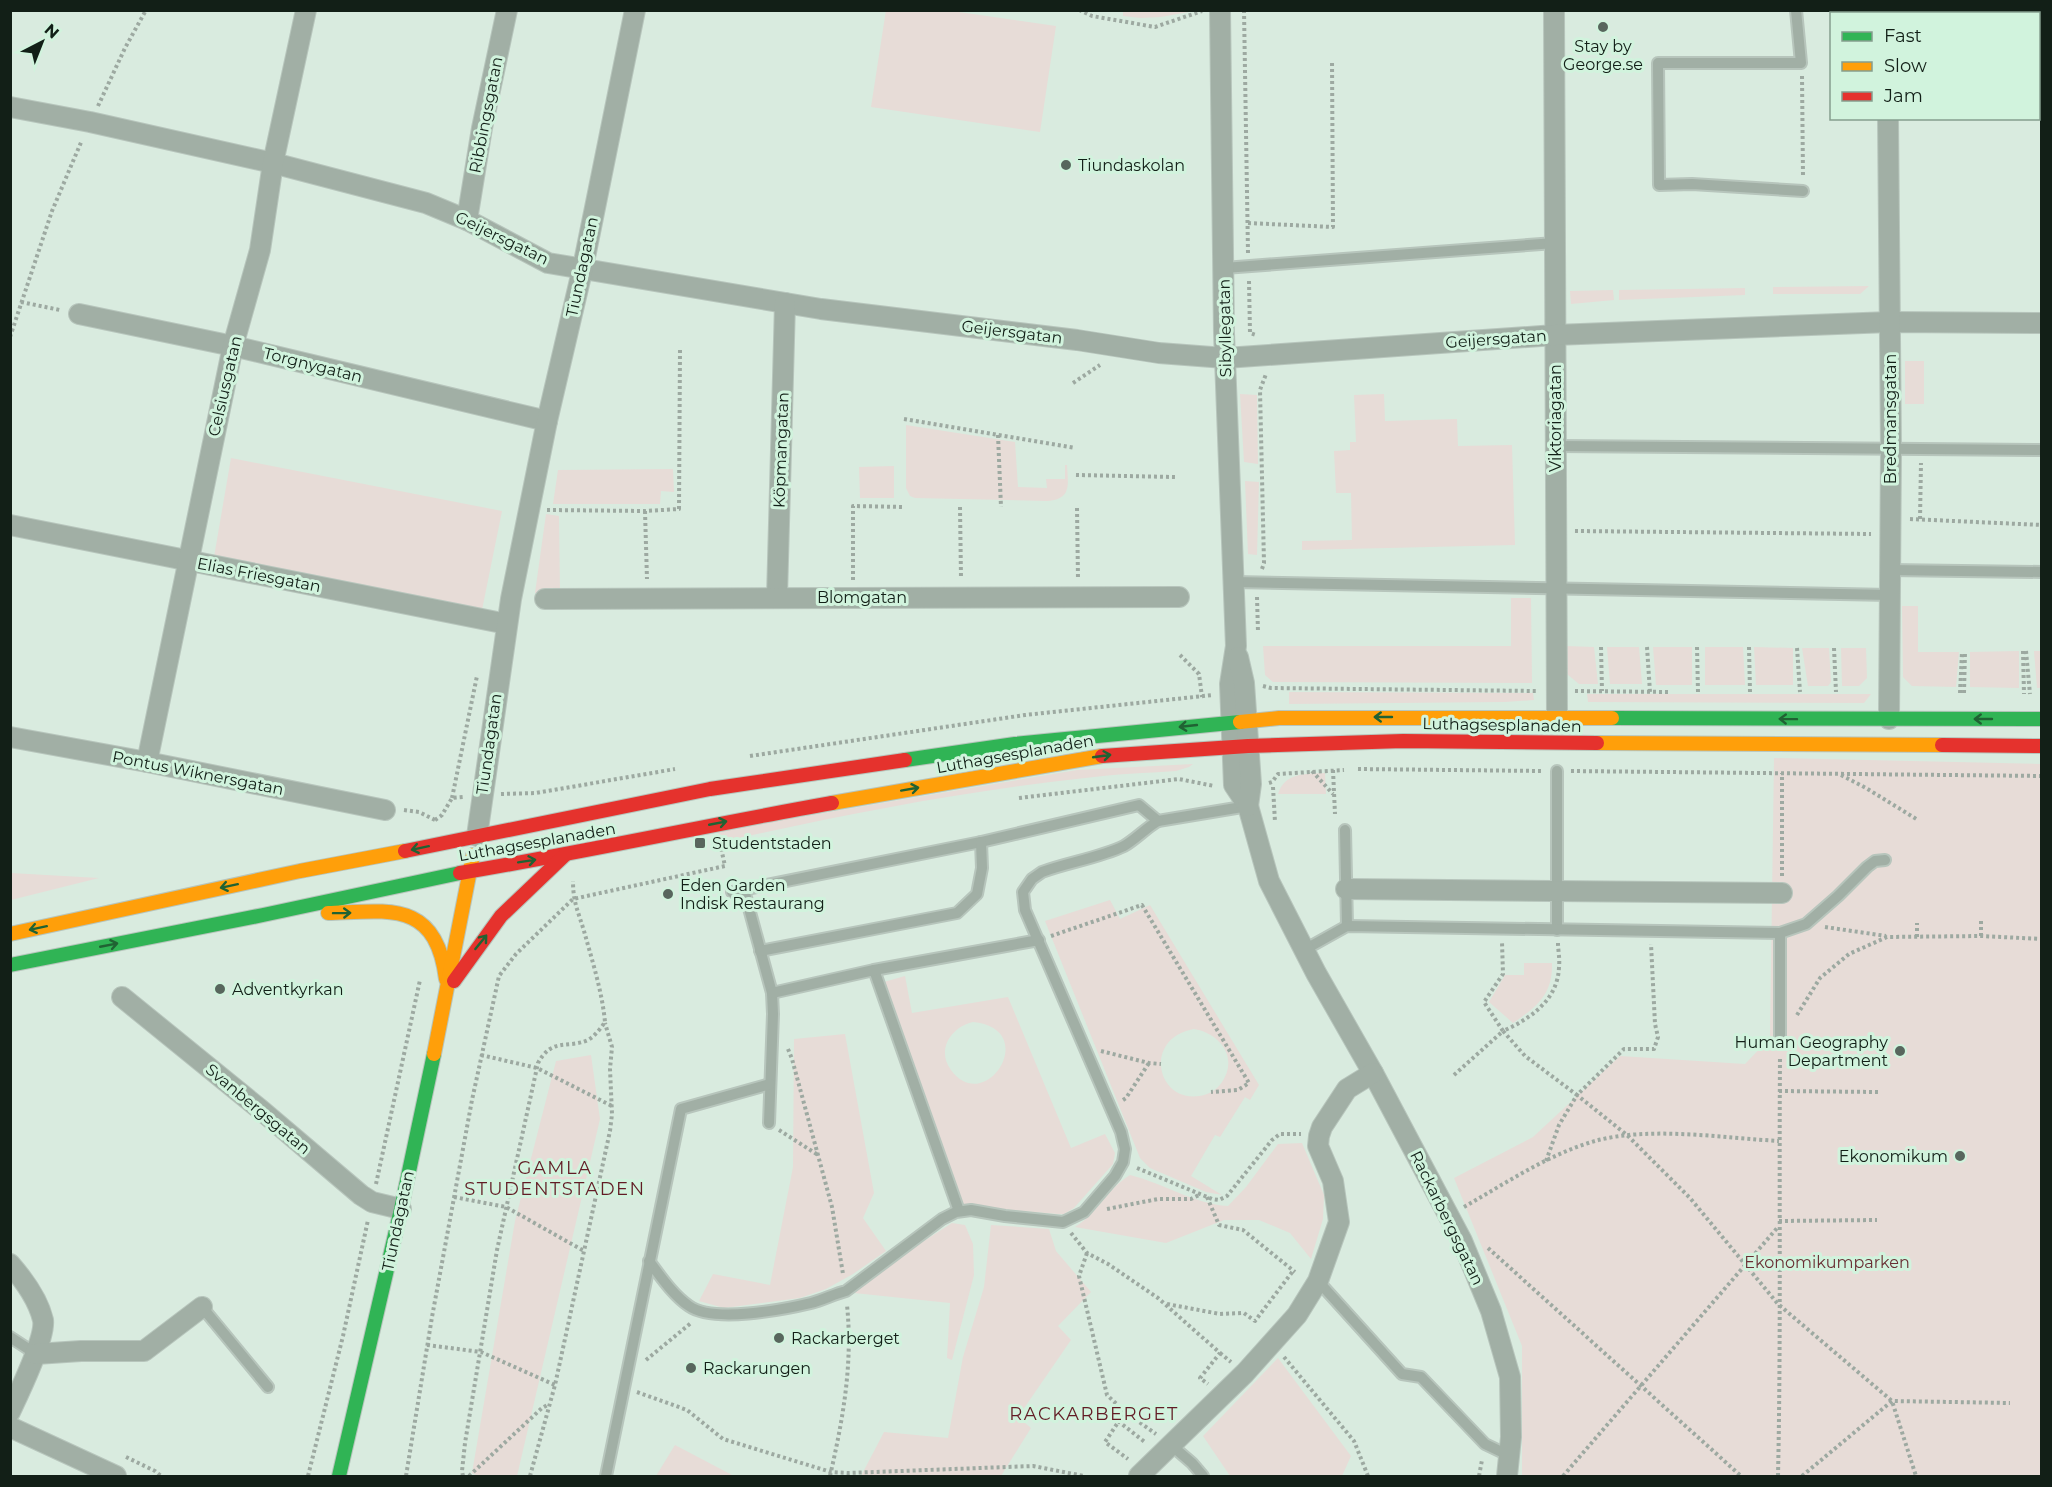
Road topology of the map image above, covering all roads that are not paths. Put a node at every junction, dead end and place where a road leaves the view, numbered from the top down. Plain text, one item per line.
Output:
1 (306, 10) edge
2 (507, 10) edge
3 (635, 10) edge
4 (1220, 10) edge
5 (1554, 10) edge
6 (1796, 10) edge
7 (10, 107) edge
8 (1888, 120) edge
9 (273, 163) junction
10 (1803, 191) road end
11 (467, 220) junction
12 (1555, 243) junction
13 (583, 267) junction
14 (1224, 268) junction
15 (785, 303) junction
16 (79, 314) road end
17 (1890, 322) junction
18 (2042, 323) edge
19 (1555, 335) junction
20 (233, 345) junction
21 (1226, 358) junction
22 (547, 421) junction
23 (1556, 446) junction
24 (2042, 450) edge
25 (1891, 456) junction
26 (10, 525) edge
27 (188, 561) junction
28 (1889, 570) junction
29 (2042, 572) edge
30 (1233, 582) junction
31 (1556, 588) junction
32 (1890, 595) junction
33 (777, 597) junction
34 (1179, 597) dead end
35 (545, 599) dead end
36 (507, 624) junction
37 (1557, 718) junction
38 (1889, 719) junction
39 (2042, 719) edge
40 (1239, 721) junction
41 (10, 737) edge
42 (1240, 746) junction
43 (2042, 746) edge
44 (147, 762) junction
45 (1557, 771) road end
46 (1248, 806) junction
47 (385, 810) road end
48 (1158, 820) junction
49 (1345, 830) dead end
50 (477, 836) junction
51 (981, 842) junction
52 (565, 855) junction
53 (1885, 860) dead end
54 (469, 871) junction
55 (1346, 889) junction
56 (744, 890) junction
57 (1557, 891) junction
58 (732, 892) dead end
59 (1782, 893) road end
60 (263, 915) junction
61 (1347, 926) junction
62 (1557, 930) junction
63 (1780, 933) junction
64 (10, 934) edge
65 (1039, 940) junction
66 (1304, 950) junction
67 (760, 951) junction
68 (10, 965) edge
69 (874, 970) junction
70 (448, 990) junction
71 (772, 993) junction
72 (122, 998) dead end
73 (1780, 1043) road end
74 (1373, 1073) junction
75 (770, 1084) junction
76 (769, 1123) road end
77 (401, 1209) junction
78 (958, 1211) junction
79 (649, 1261) junction
80 (10, 1264) edge
81 (1318, 1281) junction
82 (202, 1307) joint
83 (10, 1337) edge
84 (36, 1354) junction
85 (268, 1387) dead end
86 (10, 1412) edge
87 (10, 1427) edge
88 (1166, 1450) junction
89 (1510, 1456) junction
90 (1141, 1473) edge
91 (116, 1476) edge
92 (339, 1476) edge
93 (606, 1476) edge
94 (1203, 1476) edge
95 (1507, 1476) edge

1 - 9 street, Celsiusgatan
2 - 11 street, Ribbingsgatan
3 - 13 street, Tiundagatan
4 - 14 street, Sibyllegatan
5 - 12 street, Viktoriagatan
6 - 10 lane
7 - 9 street, Geijersgatan
8 - 17 street, Bredmansgatan
9 - 11 street, Geijersgatan
9 - 20 street, Celsiusgatan
11 - 13 street, Geijersgatan
12 - 14 lane
12 - 19 street, Viktoriagatan
13 - 15 street, Geijersgatan
13 - 22 street, Tiundagatan
14 - 21 street, Sibyllegatan
15 - 21 street, Geijersgatan
15 - 33 street, Köpmangatan
16 - 20 street, Torgnygatan
17 - 18 street, Geijersgatan
17 - 19 street, Geijersgatan
17 - 25 street, Bredmansgatan
19 - 21 street, Geijersgatan
19 - 23 street, Viktoriagatan
20 - 22 street, Torgnygatan
20 - 27 street, Celsiusgatan
21 - 30 street, Sibyllegatan
22 - 36 street, Tiundagatan
23 - 25 lane
23 - 31 street, Viktoriagatan
24 - 25 lane
25 - 28 street, Bredmansgatan
26 - 27 street, Elias Friesgatan
27 - 36 street, Elias Friesgatan
27 - 44 street, Celsiusgatan
28 - 29 lane
28 - 32 street, Bredmansgatan
30 - 31 lane
30 - 40 street, Sibyllegatan
31 - 32 lane
31 - 37 street, Viktoriagatan
32 - 38 street, Bredmansgatan
33 - 34 street, Blomgatan
33 - 35 street, Blomgatan
36 - 50 street, Tiundagatan
38 -> 37 main road, Luthagsesplanaden
37 -> 40 main road, Luthagsesplanaden
39 -> 38 main road, Luthagsesplanaden
40 - 42 street, Rackarbergsgatan
40 -> 50 main road, Luthagsesplanaden
41 - 44 street, Pontus Wiknersgatan
42 - 43 main road, Luthagsesplanaden
42 - 46 street, Rackarbergsgatan
52 -> 42 main road, Luthagsesplanaden
44 - 47 street, Pontus Wiknersgatan
45 - 57 lane
46 - 48 lane
46 - 66 street, Rackarbergsgatan
48 - 51 lane
48 - 65 lane
49 - 55 lane
50 - 54 main road, Tiundagatan
50 -> 64 main road, Luthagsesplanaden
51 - 56 lane
51 - 67 lane
54 -> 52 main road, Luthagsesplanaden
70 -> 52 main road
53 - 63 lane
54 - 60 main road, Luthagsesplanaden
54 - 70 main road, Tiundagatan
55 - 57 street
55 - 61 lane
56 - 58 lane
56 - 67 lane
57 - 59 street
57 - 62 lane
68 -> 60 main road, Luthagsesplanaden
60 -> 70 main road
61 - 62 lane
61 - 66 lane
62 - 63 lane
63 - 73 lane
65 - 69 lane
65 - 78 lane
66 - 74 street, Rackarbergsgatan
67 - 71 lane
69 - 71 lane
69 - 78 lane
70 - 77 main road, Tiundagatan
71 - 75 lane
72 - 77 street, Svanbergsgatan
74 - 81 street
74 - 89 street, Rackarbergsgatan
75 - 76 lane
75 - 79 lane
77 - 92 main road, Tiundagatan
78 - 79 lane
79 - 93 lane
80 - 84 street
81 - 88 street
81 - 89 lane
82 - 84 street
82 - 85 lane
83 - 84 lane
84 - 86 street
87 - 91 street
88 - 90 street
88 - 94 lane
89 - 95 street, Rackarbergsgatan

